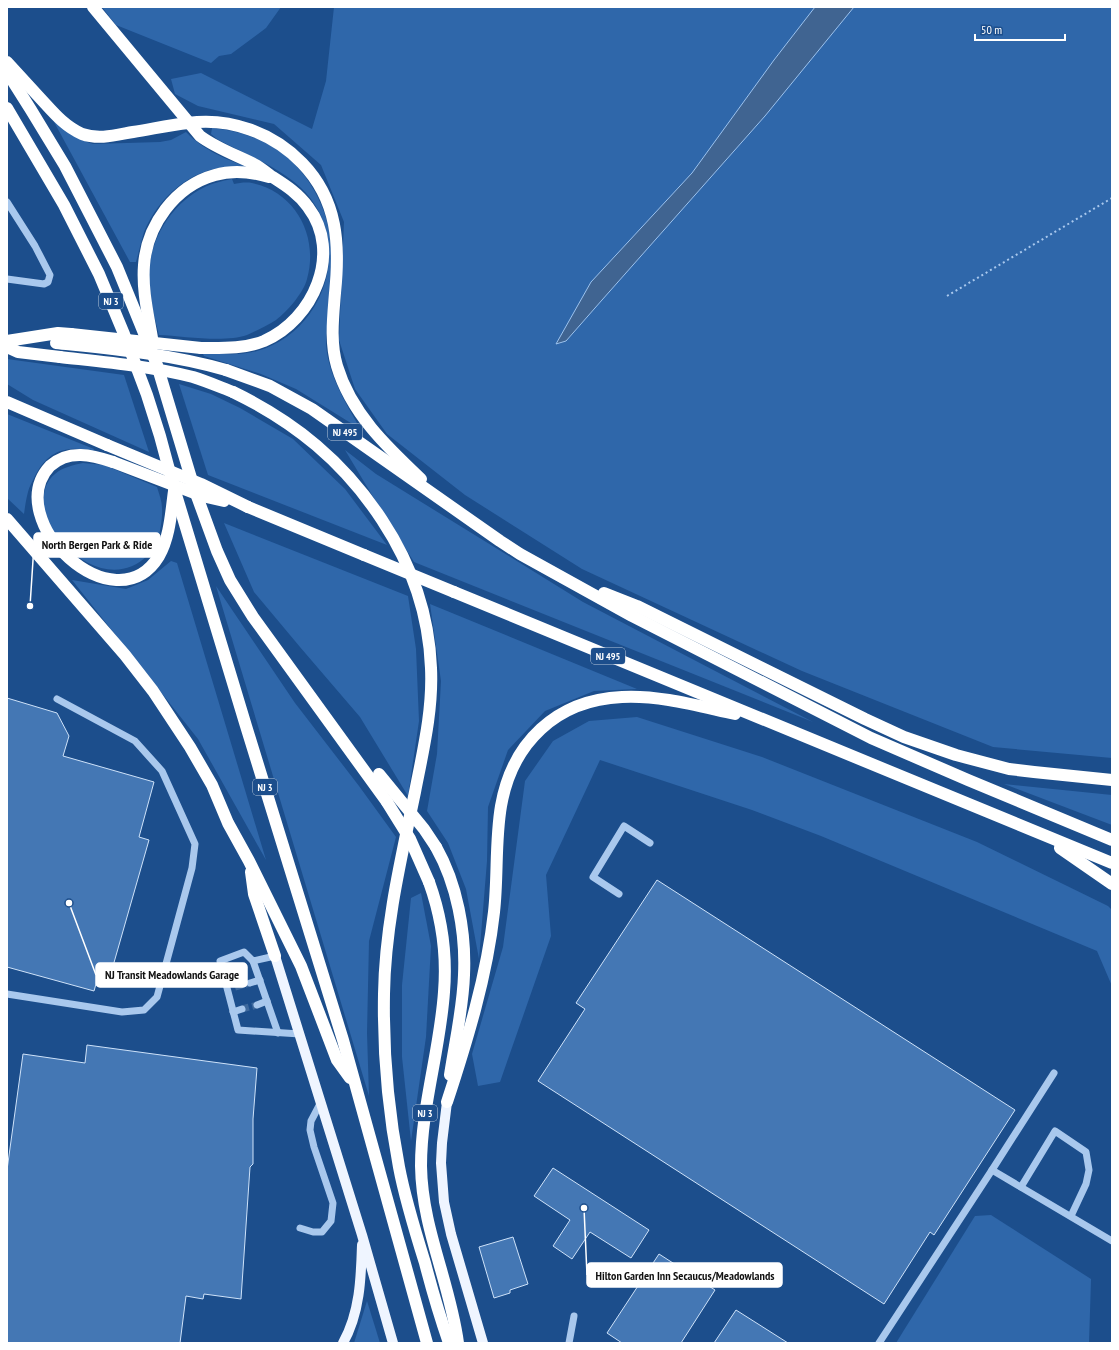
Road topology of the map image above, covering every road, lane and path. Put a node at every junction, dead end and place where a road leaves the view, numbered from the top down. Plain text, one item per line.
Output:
1 (93, 7) edge
2 (7, 62) edge
3 (7, 72) edge
4 (7, 108) edge
5 (7, 114) edge
6 (189, 122) junction
7 (19, 127) junction
8 (277, 180) junction
9 (1112, 198) edge
10 (7, 202) edge
11 (7, 279) edge
12 (947, 296) dead end
13 (19, 339) junction
14 (7, 341) edge
15 (7, 347) edge
16 (157, 365) junction
17 (7, 402) edge
18 (174, 488) junction
19 (248, 507) junction
20 (454, 509) junction
21 (7, 519) edge
22 (557, 574) junction
23 (57, 699) dead end
24 (324, 715) junction
25 (763, 719) junction
26 (1112, 780) edge
27 (1041, 834) junction
28 (1112, 840) edge
29 (650, 843) dead end
30 (249, 861) junction
31 (1112, 863) edge
32 (1112, 884) edge
33 (619, 894) dead end
34 (275, 956) junction
35 (253, 961) junction
36 (260, 980) junction
37 (250, 983) tunnel mouth
38 (235, 987) tunnel mouth
39 (227, 990) junction
40 (7, 994) edge
41 (267, 1001) junction
42 (257, 1005) tunnel mouth
43 (242, 1009) tunnel mouth
44 (233, 1012) junction
45 (278, 1033) junction
46 (300, 1034) junction
47 (1054, 1073) dead end
48 (355, 1085) junction
49 (321, 1102) junction
50 (447, 1102) junction
51 (992, 1170) junction
52 (1021, 1187) junction
53 (1071, 1216) junction
54 (300, 1228) dead end
55 (362, 1234) junction
56 (1112, 1241) edge
57 (574, 1316) dead end
58 (342, 1343) edge
59 (393, 1343) edge
60 (427, 1343) edge
61 (449, 1343) edge
62 (458, 1343) edge
63 (483, 1343) edge
64 (569, 1343) edge
65 (879, 1343) edge

1 - 6 highway
2 - 6 highway
3 - 16 highway, NJ 3
4 - 7 highway, NJ 3
5 - 7 highway
6 - 8 highway
6 - 20 highway
7 - 18 highway, NJ 3
8 - 13 highway, bridge
8 - 16 highway
9 - 12 path
10 - 11 lane
13 - 14 highway, NJ 495
13 - 20 highway, NJ 495, bridge
15 - 61 highway, bridge
16 - 24 highway, NJ 3
17 - 19 highway, NJ 495, bridge
18 - 19 highway, bridge
18 - 48 highway, NJ 3
19 - 25 highway, NJ 495, bridge
20 - 22 highway, NJ 495
21 - 30 highway
22 - 26 highway
22 - 28 highway
23 - 40 lane
24 - 50 highway, NJ 3, bridge
24 - 62 highway, NJ 3, bridge
25 - 27 highway, NJ 495
25 - 50 highway
27 - 31 highway
27 - 32 highway
29 - 33 lane
30 - 34 highway
30 - 48 highway
34 - 35 lane
34 - 46 main road
35 - 36 lane
35 - 39 lane
36 - 37 lane
36 - 41 lane
38 - 39 lane
39 - 44 lane
41 - 42 lane
41 - 45 lane
43 - 44 lane
44 - 45 lane
45 - 46 lane
46 - 49 main road
47 - 51 lane
48 - 60 highway, NJ 3
49 - 54 lane
49 - 55 main road
50 - 63 main road, NJ 3
51 - 52 lane
51 - 65 lane
52 - 53 lane
52 - 53 lane
53 - 56 lane
55 - 58 main road
55 - 59 main road
57 - 64 lane

